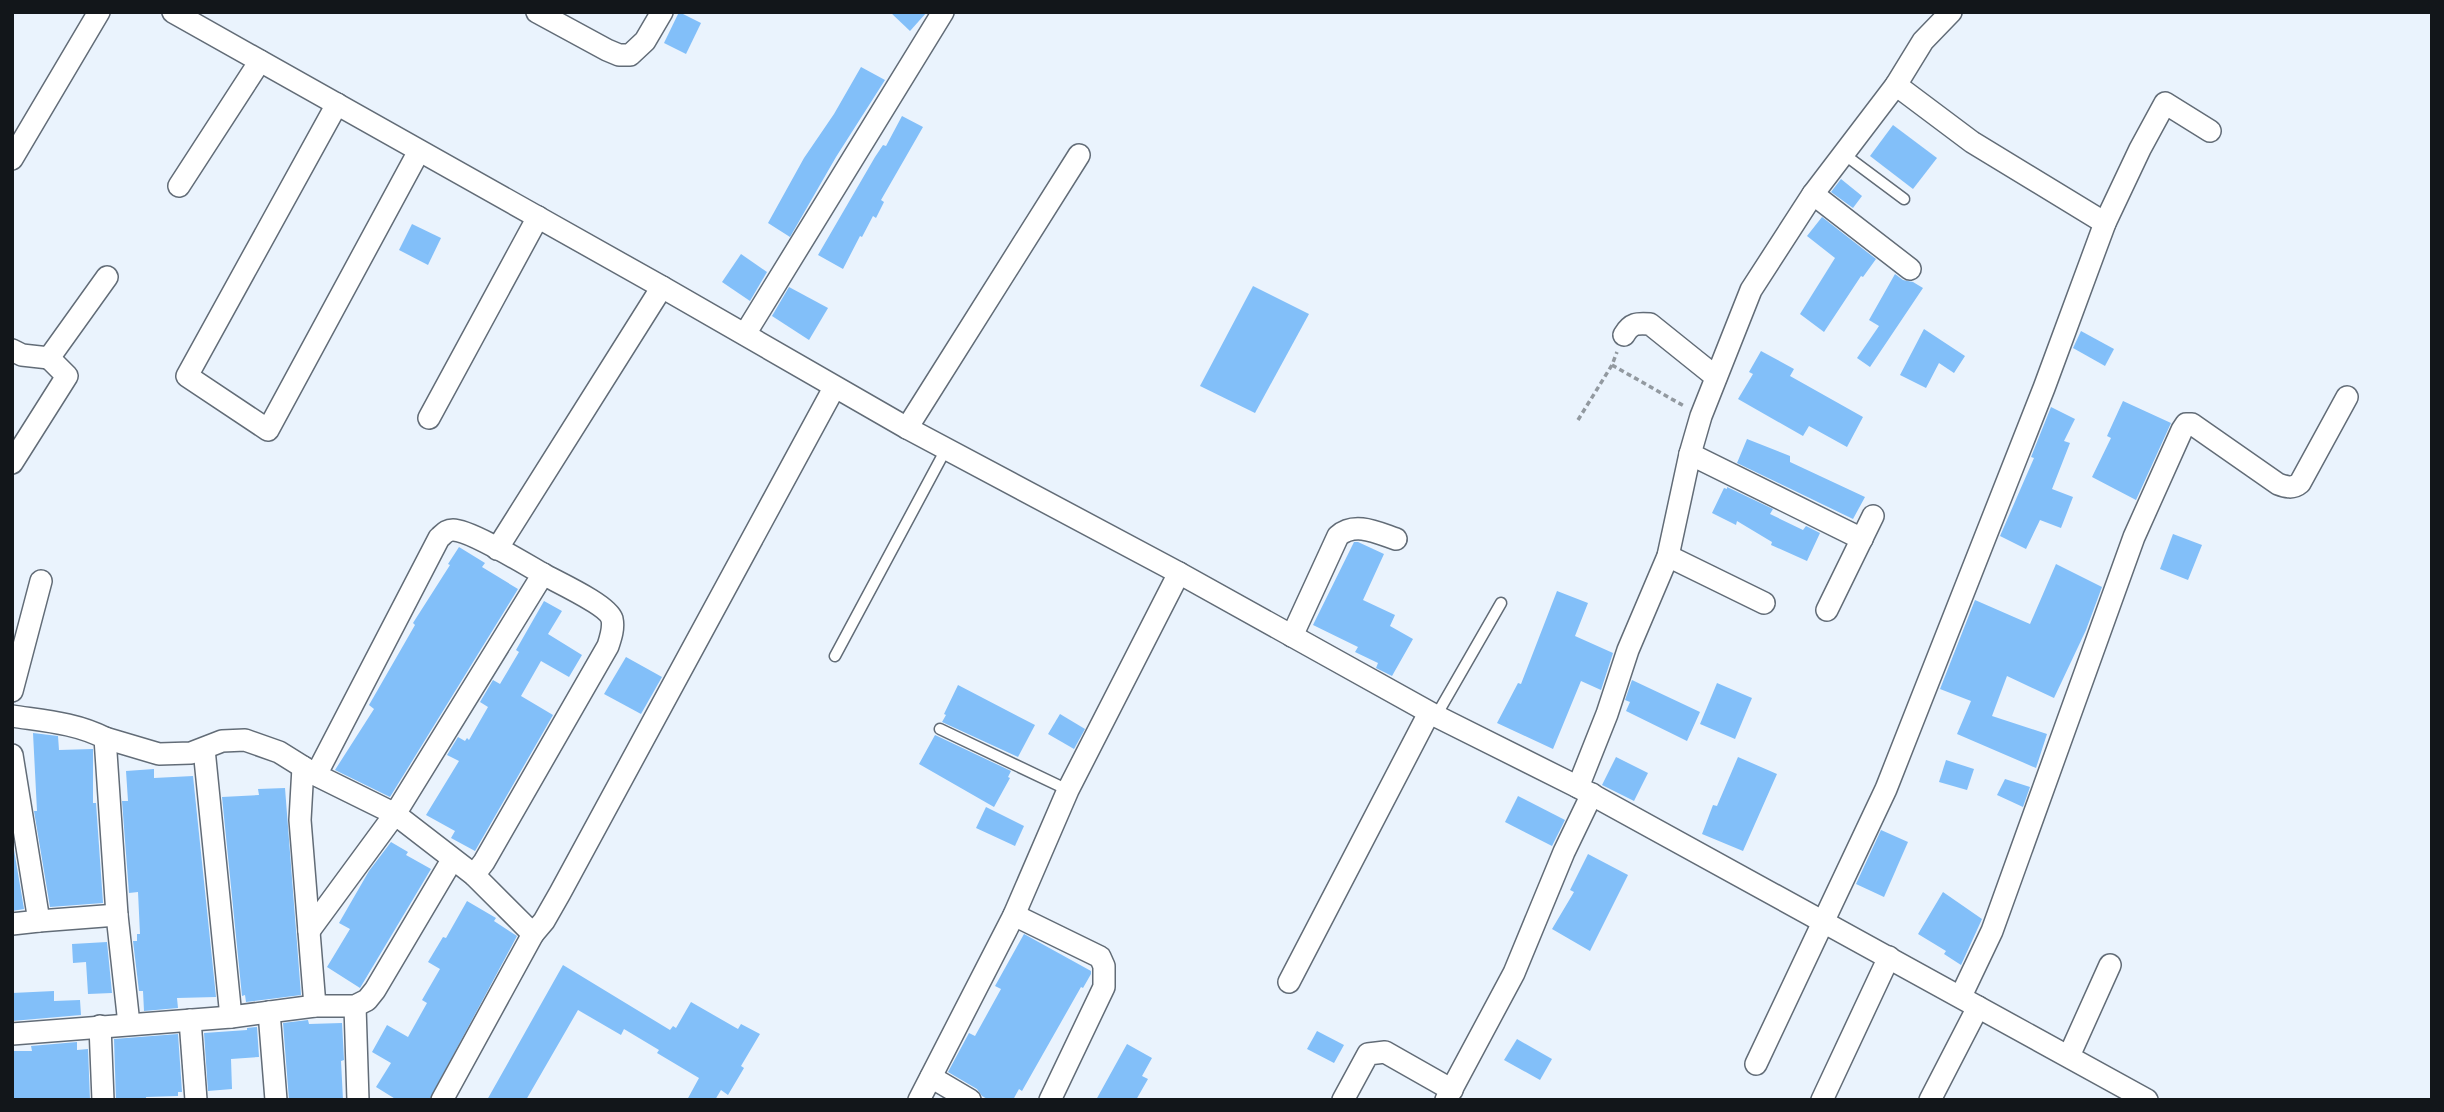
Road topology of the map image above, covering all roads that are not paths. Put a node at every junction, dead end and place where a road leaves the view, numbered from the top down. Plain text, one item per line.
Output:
1 (99, 12) edge
2 (173, 12) edge
3 (537, 12) edge
4 (662, 12) edge
5 (943, 12) edge
6 (1951, 12) edge
7 (260, 61) junction
8 (1896, 85) junction
9 (337, 104) junction
10 (2210, 131) dead end
11 (419, 151) junction
12 (1079, 155) dead end
13 (1844, 155) junction
14 (12, 159) edge
15 (179, 186) dead end
16 (1813, 194) junction
17 (1904, 199) dead end
18 (538, 217) junction
19 (2105, 223) junction
20 (1910, 269) dead end
21 (107, 277) dead end
22 (662, 287) junction
23 (745, 334) junction
24 (1624, 335) road end
25 (12, 350) edge
26 (49, 358) junction
27 (1716, 377) junction
28 (834, 388) junction
29 (2347, 397) dead end
30 (429, 418) dead end
31 (908, 428) junction
32 (946, 449) junction
33 (1690, 454) junction
34 (12, 463) edge
35 (1873, 516) dead end
36 (1396, 539) dead end
37 (1862, 539) junction
38 (497, 549) junction
39 (1668, 556) junction
40 (1179, 573) junction
41 (542, 575) junction
42 (41, 581) dead end
43 (1501, 603) dead end
44 (1764, 603) dead end
45 (1827, 610) dead end
46 (1292, 636) junction
47 (835, 656) dead end
48 (12, 691) edge
49 (1432, 715) junction
50 (12, 716) edge
51 (940, 729) dead end
52 (105, 738) junction
53 (204, 749) junction
54 (12, 755) edge
55 (309, 771) junction
56 (1068, 790) junction
57 (1585, 790) junction
58 (395, 814) junction
59 (452, 860) junction
60 (474, 875) junction
61 (117, 915) junction
62 (1014, 915) junction
63 (39, 921) junction
64 (1824, 923) junction
65 (12, 924) edge
66 (310, 931) junction
67 (533, 934) junction
68 (1889, 957) junction
69 (2110, 965) dead end
70 (1289, 982) dead end
71 (1969, 1001) junction
72 (315, 1006) junction
73 (355, 1006) junction
74 (270, 1012) junction
75 (231, 1017) junction
76 (190, 1020) junction
77 (129, 1024) junction
78 (100, 1026) junction
79 (12, 1034) edge
80 (2069, 1056) junction
81 (1756, 1064) dead end
82 (931, 1077) junction
83 (1448, 1097) edge
84 (103, 1100) edge
85 (196, 1100) edge
86 (276, 1100) edge
87 (358, 1100) edge
88 (442, 1100) edge
89 (919, 1100) edge
90 (970, 1100) edge
91 (1050, 1100) edge
92 (1343, 1100) edge
93 (1822, 1100) edge
94 (1930, 1100) edge
95 (2146, 1100) edge

1 - 14 street
2 - 7 street
3 - 4 street
5 - 23 street
6 - 8 street
7 - 9 street
7 - 15 street
8 - 13 street
8 - 19 street
9 - 11 street
9 - 11 street
10 - 19 street
11 - 18 street
12 - 31 street
13 - 16 street
13 - 17 lane
16 - 20 street
16 - 27 street
18 - 22 street
18 - 30 street
19 - 64 street
21 - 26 street
22 - 23 street
22 - 38 street
23 - 28 street
24 - 27 street
25 - 26 street
26 - 34 street
27 - 33 street
28 - 31 street
28 - 67 street
29 - 71 street
31 - 32 street
32 - 40 street
32 - 47 lane
33 - 37 street
33 - 39 street
35 - 37 street
36 - 46 street
37 - 45 street
38 - 41 street
38 - 55 street
39 - 44 street
39 - 57 street
40 - 46 street
40 - 56 street
41 - 58 street
41 - 60 street
42 - 48 street
43 - 49 lane
46 - 49 street
49 - 57 street
49 - 70 street
50 - 52 street
51 - 56 lane
52 - 53 street
52 - 61 street
53 - 55 street
53 - 75 street
54 - 63 street
55 - 58 street
55 - 66 street
56 - 62 street
57 - 64 street
57 - 83 street
58 - 59 street
58 - 66 street
59 - 60 street
59 - 73 street
60 - 67 street
61 - 63 street
61 - 77 street
62 - 82 street
62 - 91 street
63 - 65 street
64 - 68 street
64 - 81 street
66 - 72 street
67 - 88 street
68 - 71 street
68 - 93 street
69 - 80 street
71 - 80 street
71 - 94 street
72 - 73 street
72 - 74 street
73 - 87 street
74 - 75 street
74 - 86 street
75 - 76 street
76 - 77 street
76 - 85 street
77 - 78 street
78 - 79 street
78 - 84 street
80 - 95 street
82 - 89 street
82 - 90 street
83 - 92 street

